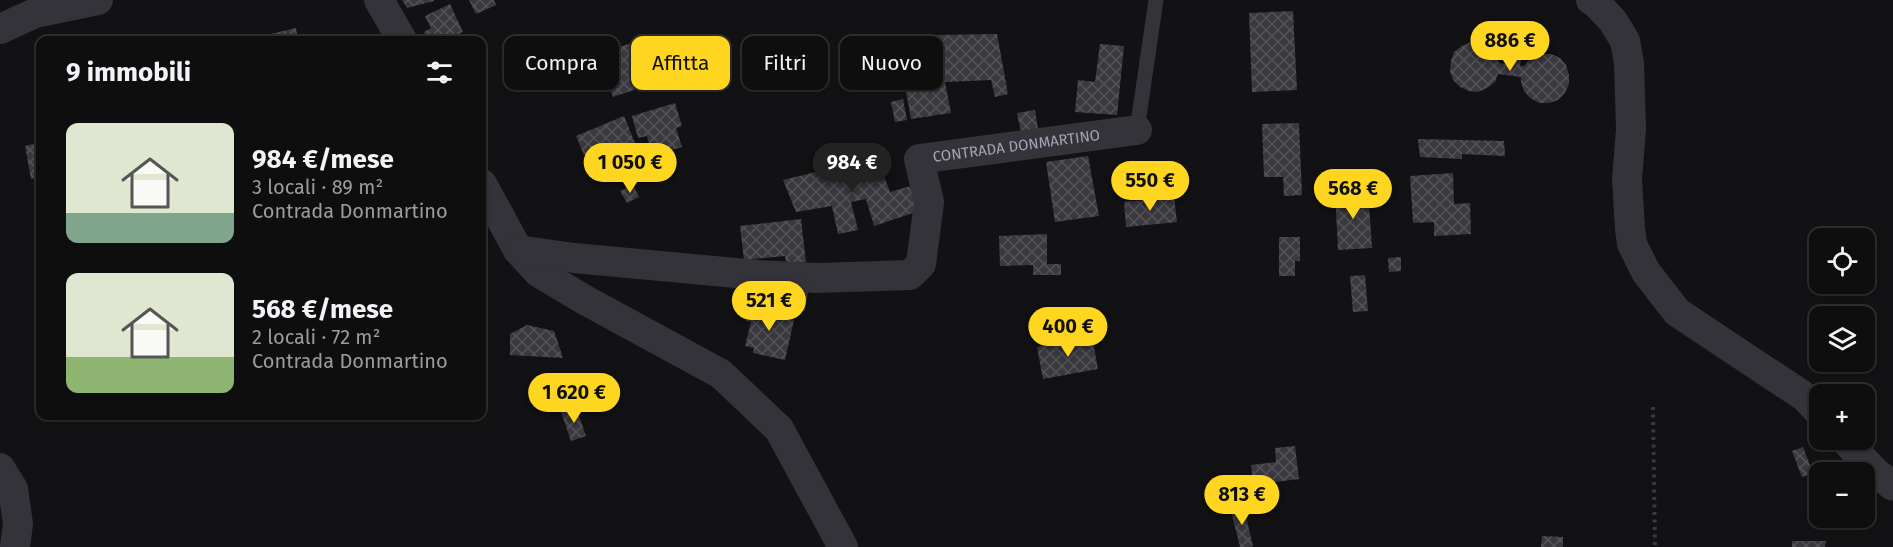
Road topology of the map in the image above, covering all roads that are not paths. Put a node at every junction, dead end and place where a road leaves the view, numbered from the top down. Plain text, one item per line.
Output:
1 (98, 0) edge
2 (379, 0) edge
3 (1156, 0) edge
4 (1591, 0) edge
5 (40, 6) edge
6 (0, 28) edge
7 (400, 36) edge
8 (1137, 130) joint
9 (486, 197) edge
10 (518, 250) junction
11 (1809, 401) edge
12 (1854, 450) edge
13 (0, 468) edge
14 (1893, 486) edge
15 (15, 547) edge
16 (843, 547) edge

1 - 5 street
2 - 7 street
3 - 8 lane, CONTRADA DONMARTINO
4 - 11 street
5 - 6 street
8 - 10 street, CONTRADA DONMARTINO
9 - 10 street
10 - 16 street
12 - 14 street
13 - 15 street

